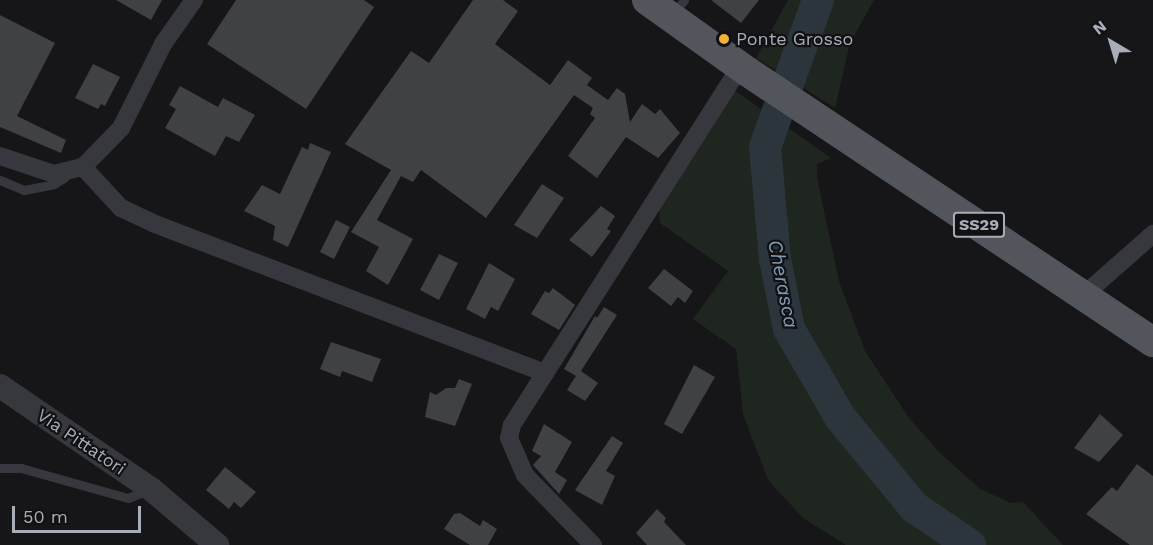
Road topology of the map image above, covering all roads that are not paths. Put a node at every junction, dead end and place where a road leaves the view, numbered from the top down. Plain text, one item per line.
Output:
1 (194, 0) edge
2 (647, 0) edge
3 (677, 9) edge
4 (744, 70) junction
5 (0, 156) edge
6 (77, 170) junction
7 (0, 180) edge
8 (1153, 234) edge
9 (1085, 294) junction
10 (1153, 342) edge
11 (546, 373) junction
12 (0, 386) edge
13 (0, 468) edge
14 (151, 489) junction
15 (217, 545) edge
16 (593, 545) edge

1 - 6 street
2 - 3 main road, SS29
3 - 4 main road, SS29
4 - 9 main road, SS29
4 - 11 street
5 - 6 street
6 - 7 lane
6 - 11 street
8 - 9 street
9 - 10 main road, SS29
11 - 16 street
12 - 14 street, Via Pittatori
13 - 14 lane
14 - 15 street, Via Pittatori

